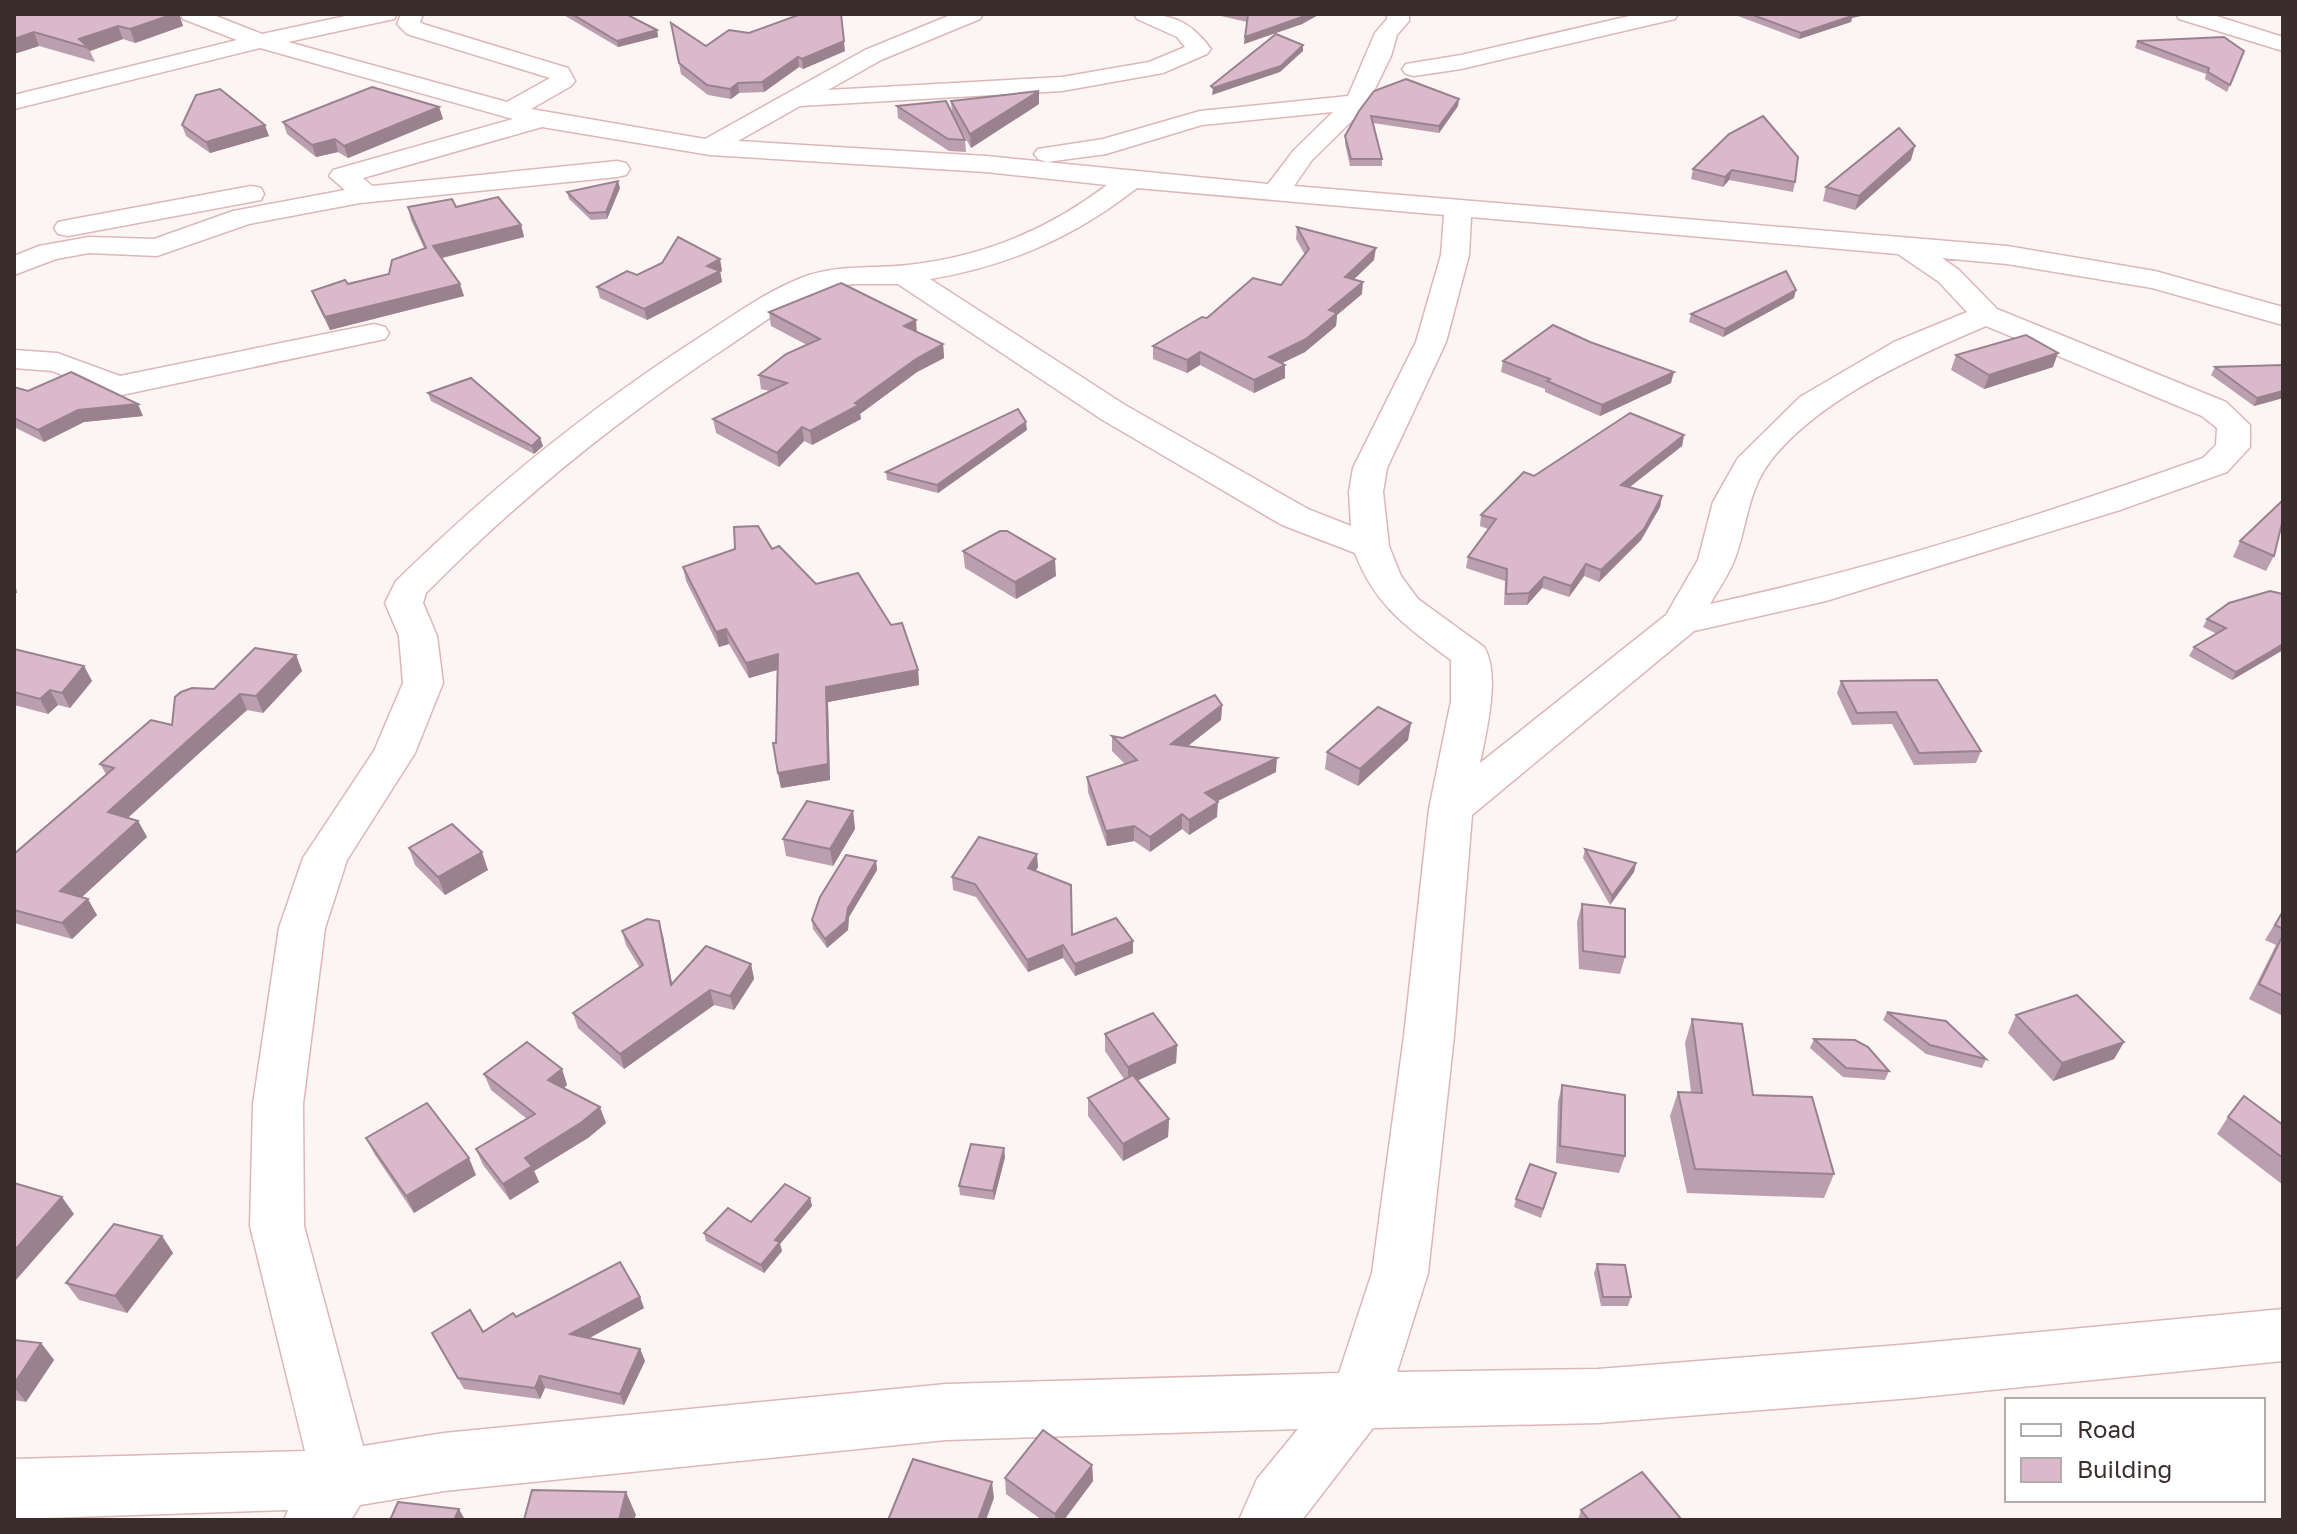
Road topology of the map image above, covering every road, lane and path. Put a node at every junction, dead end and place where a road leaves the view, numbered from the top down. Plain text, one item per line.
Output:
1 (191, 14) edge
2 (386, 14) edge
3 (972, 14) edge
4 (1145, 14) edge
5 (1398, 14) edge
6 (1667, 14) edge
7 (2187, 14) edge
8 (2277, 16) dead end
9 (414, 22) edge
10 (2252, 34) junction
11 (260, 41) junction
12 (2283, 44) edge
13 (1414, 69) dead end
14 (390, 76) junction
15 (799, 99) junction
16 (14, 102) edge
17 (1357, 102) junction
18 (510, 110) junction
19 (541, 119) junction
20 (710, 147) junction
21 (986, 164) junction
22 (617, 169) dead end
23 (1131, 180) junction
24 (351, 186) junction
25 (1276, 192) junction
26 (1458, 208) junction
27 (14, 238) edge
28 (1907, 247) junction
29 (14, 266) edge
30 (903, 274) junction
31 (2155, 280) junction
32 (2283, 291) edge
33 (1986, 315) junction
34 (2283, 316) edge
35 (374, 333) dead end
36 (14, 359) edge
37 (1371, 546) junction
38 (1681, 622) junction
39 (1451, 809) junction
40 (2283, 1335) edge
41 (1359, 1400) junction
42 (14, 1489) edge
43 (328, 1499) edge
44 (1270, 1520) edge

1 - 11 street
2 - 11 street
3 - 15 street
4 - 15 street
5 - 17 street
6 - 13 street
7 - 10 street
8 - 10 street
9 - 14 street
9 - 18 street
10 - 12 street
11 - 14 street
11 - 16 street
14 - 18 street
15 - 20 street
17 - 21 street
17 - 25 street
18 - 19 street
19 - 20 street
19 - 24 street
20 - 21 street
21 - 23 street
22 - 24 street
23 - 25 street
23 - 30 street
24 - 27 street
24 - 29 street
25 - 26 street
26 - 28 street
26 - 37 street
28 - 31 street
28 - 33 street
30 - 37 street
30 - 43 street
31 - 32 street
31 - 34 street
33 - 38 street
33 - 38 street
35 - 36 street
37 - 39 street
38 - 39 street
39 - 41 street
40 - 41 street
41 - 43 street
41 - 44 street
42 - 43 street

